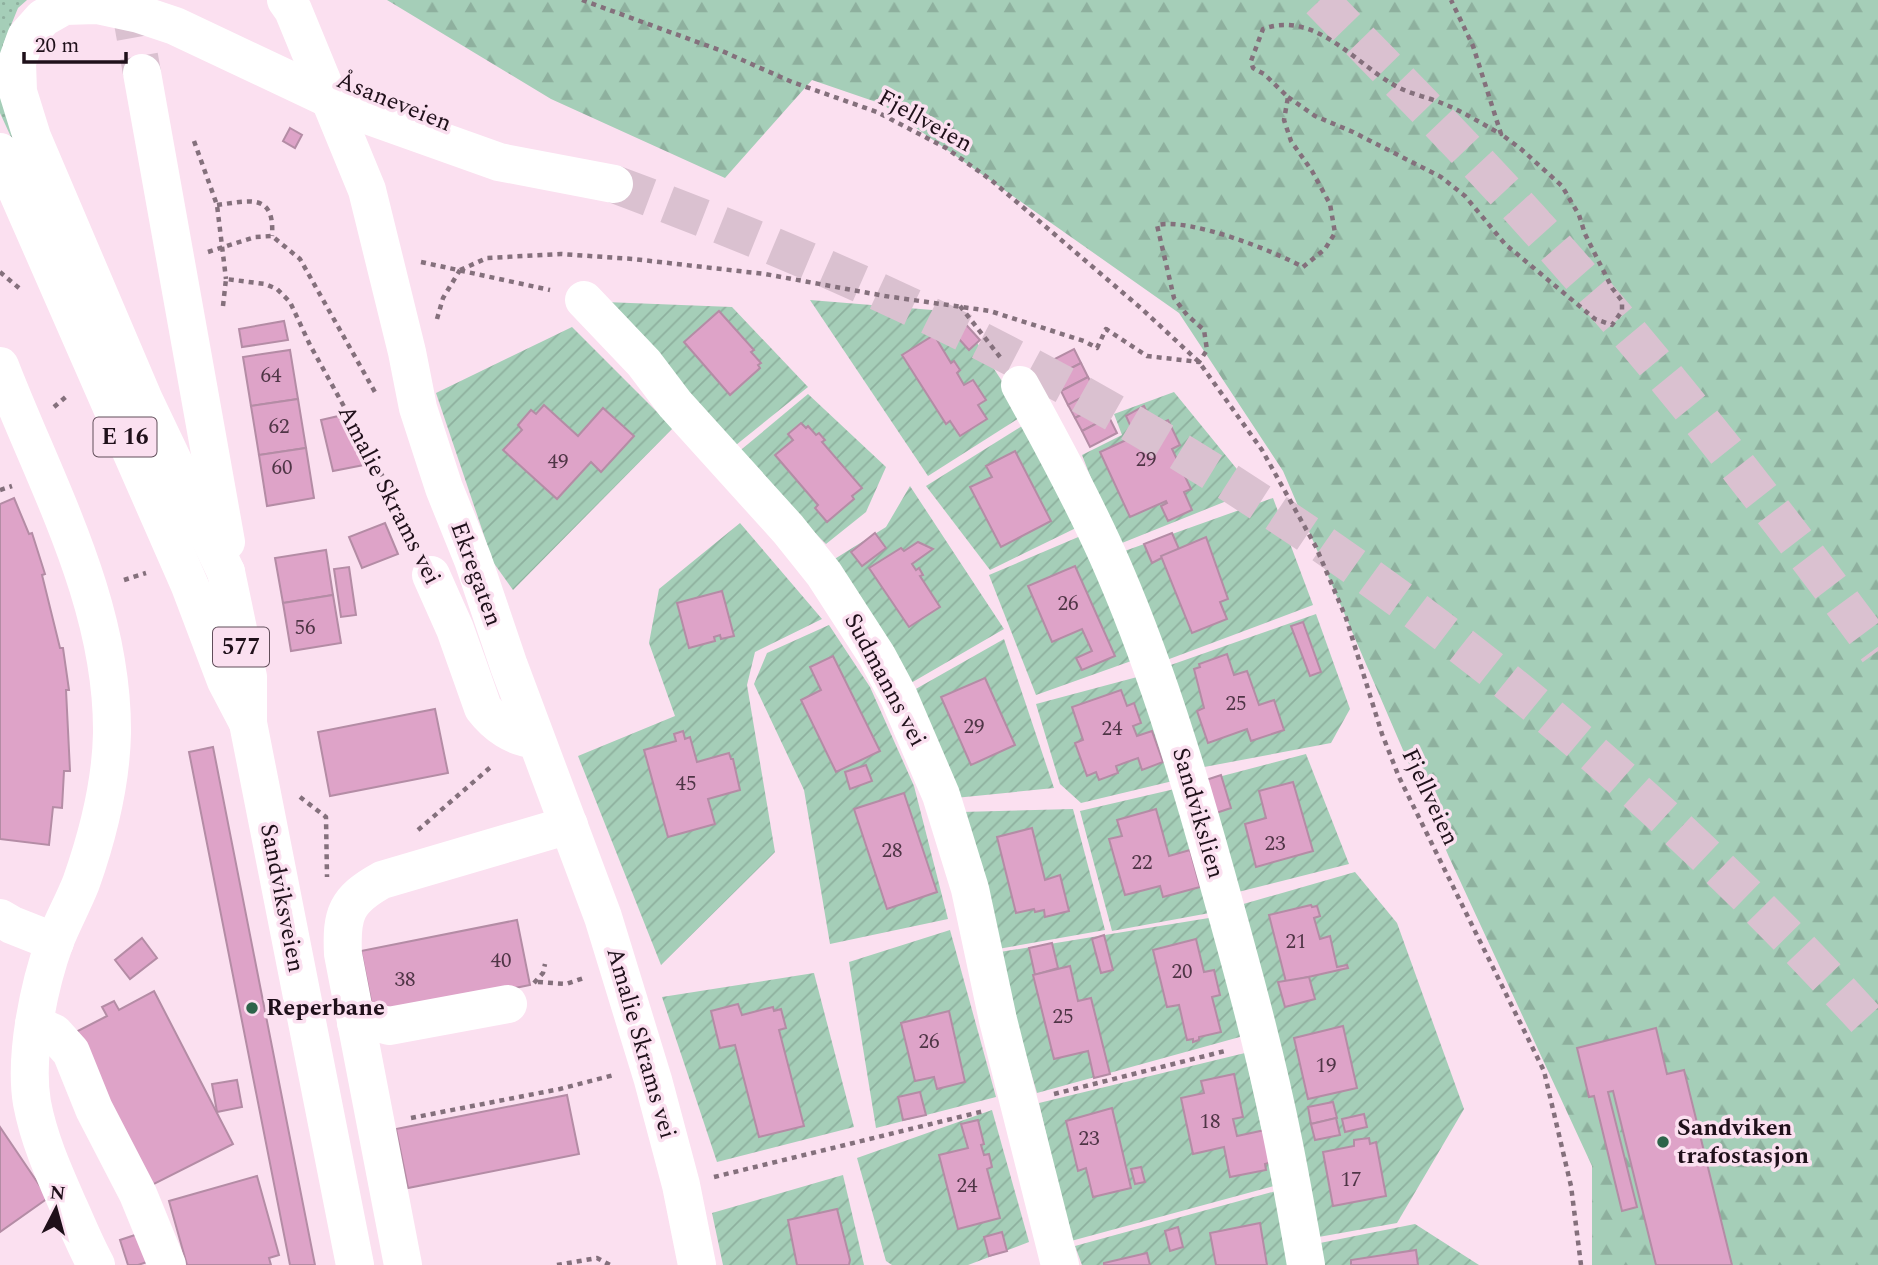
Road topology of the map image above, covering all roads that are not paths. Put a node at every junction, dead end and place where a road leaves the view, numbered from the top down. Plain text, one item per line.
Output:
1 (182, 0) edge
2 (289, 5) edge
3 (142, 73) tunnel mouth
4 (0, 152) edge
5 (584, 300) road end
6 (0, 366) edge
7 (1020, 385) road end
8 (226, 572) junction
9 (431, 575) road end
10 (248, 723) junction
11 (529, 738) junction
12 (569, 825) junction
13 (0, 918) edge
14 (55, 942) junction
15 (522, 993) road end
16 (356, 1023) junction
17 (34, 1024) junction
18 (15, 1076) edge
19 (96, 1265) edge
20 (167, 1265) edge
21 (355, 1265) edge
22 (403, 1265) edge
23 (697, 1265) edge
24 (1060, 1265) edge
25 (1306, 1265) edge

1 - 8 main road, Åsaneveien / E 16
2 - 11 main road, Ekregaten
3 - 8 main road
4 - 10 main road, E 16
5 - 24 main road, Sudmanns vei
6 - 14 main road
7 - 25 main road, Sandvikslien
8 - 10 main road, Sandviksveien / 577
9 - 11 main road, Amalie Skrams vei
10 - 21 main road, Sandviksveien / 577
11 - 12 main road, Amalie Skrams vei
12 - 16 main road
12 - 23 main road, Amalie Skrams vei
13 - 14 main road
14 - 17 main road
15 - 16 main road
16 - 22 main road
17 - 18 main road
17 - 20 main road
18 - 19 main road

